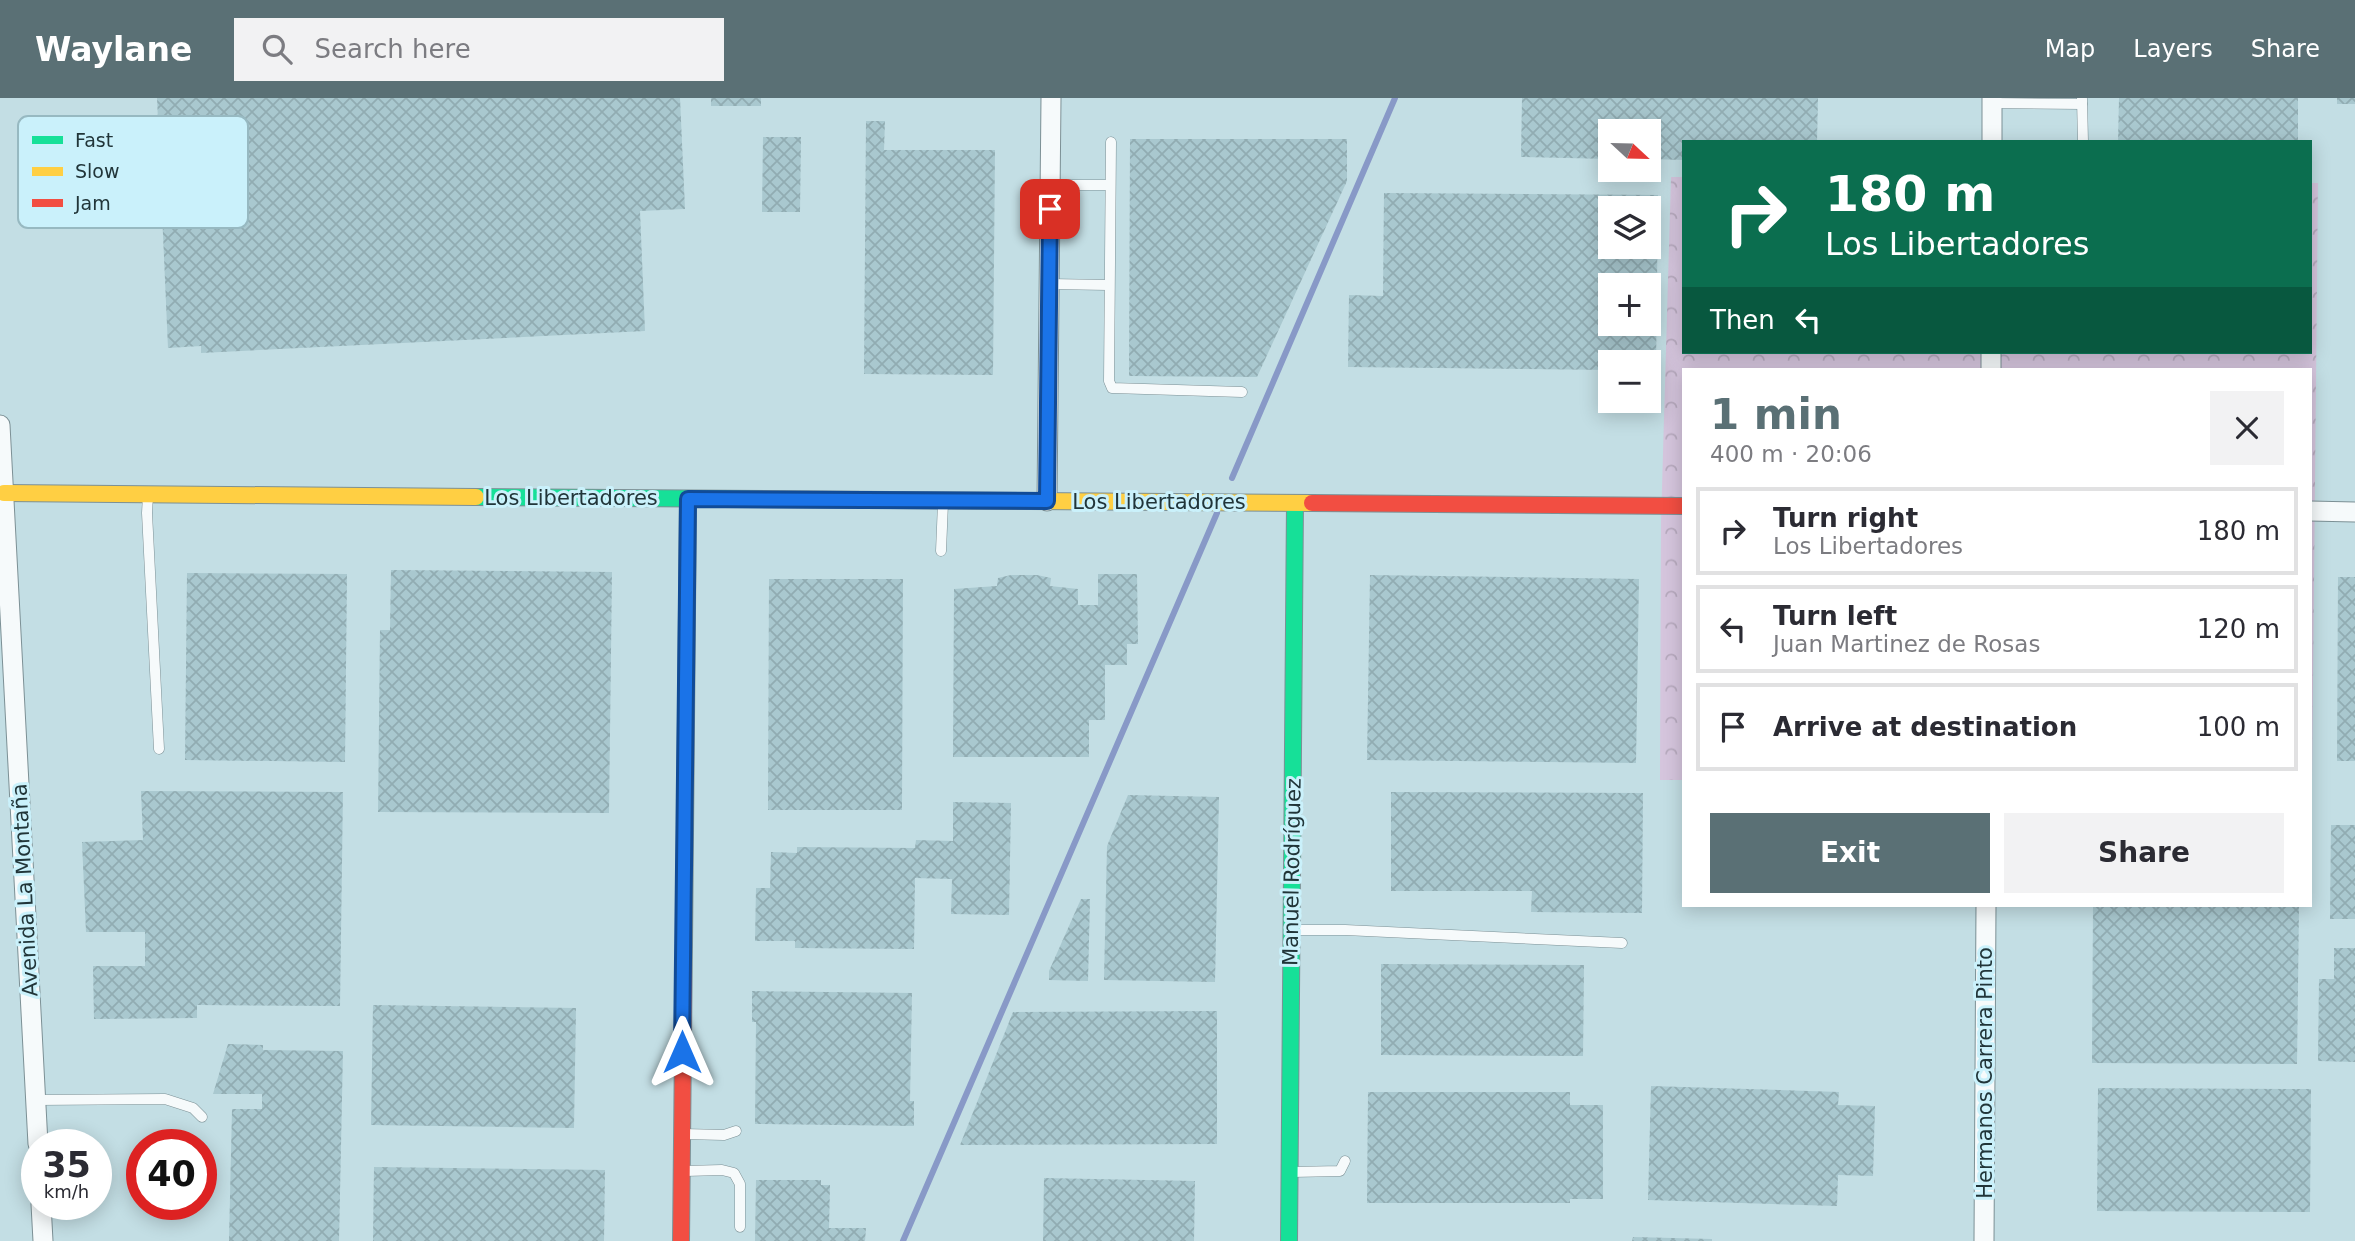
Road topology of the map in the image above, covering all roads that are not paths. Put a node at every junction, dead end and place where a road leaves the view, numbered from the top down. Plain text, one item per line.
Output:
1 (1051, 98) edge
2 (1992, 101) edge
3 (2082, 101) edge
4 (1992, 140) edge
5 (2083, 140) edge
6 (1111, 142) dead end
7 (1051, 185) junction
8 (1111, 185) junction
9 (1050, 284) junction
10 (1108, 285) junction
11 (1242, 391) dead end
12 (0, 425) edge
13 (2, 494) edge
14 (149, 494) junction
15 (688, 499) junction
16 (943, 501) junction
17 (1047, 501) junction
18 (1295, 503) junction
19 (1682, 506) edge
20 (2312, 511) edge
21 (2355, 512) edge
22 (941, 551) dead end
23 (7, 668) edge
24 (159, 749) dead end
25 (1986, 907) edge
26 (1292, 930) junction
27 (1622, 943) dead end
28 (36, 1100) junction
29 (202, 1117) dead end
30 (37, 1129) edge
31 (736, 1131) dead end
32 (682, 1134) junction
33 (1345, 1161) dead end
34 (681, 1171) junction
35 (1289, 1172) junction
36 (42, 1220) edge
37 (740, 1227) dead end
38 (43, 1241) edge
39 (681, 1241) edge
40 (1289, 1241) edge
41 (1984, 1241) edge

1 - 7 street
2 - 3 lane
2 - 4 street
3 - 5 lane
6 - 8 lane
7 - 8 lane
7 - 9 street
8 - 10 lane
9 - 10 lane
9 - 17 street
10 - 11 lane
12 - 13 street, Avenida La Montaña
13 - 14 street, Los Libertadores
13 - 23 street, Avenida La Montaña
14 - 15 street, Los Libertadores
14 - 24 lane
15 - 16 street, Los Libertadores
15 - 32 street
16 - 17 street, Los Libertadores
16 - 22 lane
17 - 18 street, Los Libertadores
18 - 19 street, Los Libertadores
18 - 26 street, Manuel Rodríguez
20 - 21 street
23 - 28 street, Avenida La Montaña
25 - 41 street, Hermanos Carrera Pinto
26 - 27 lane
26 - 35 street, Manuel Rodríguez
28 - 29 lane
28 - 30 street, Avenida La Montaña
31 - 32 lane
32 - 34 street
33 - 35 lane
34 - 37 lane
34 - 39 street
35 - 40 street, Manuel Rodríguez
36 - 38 street

